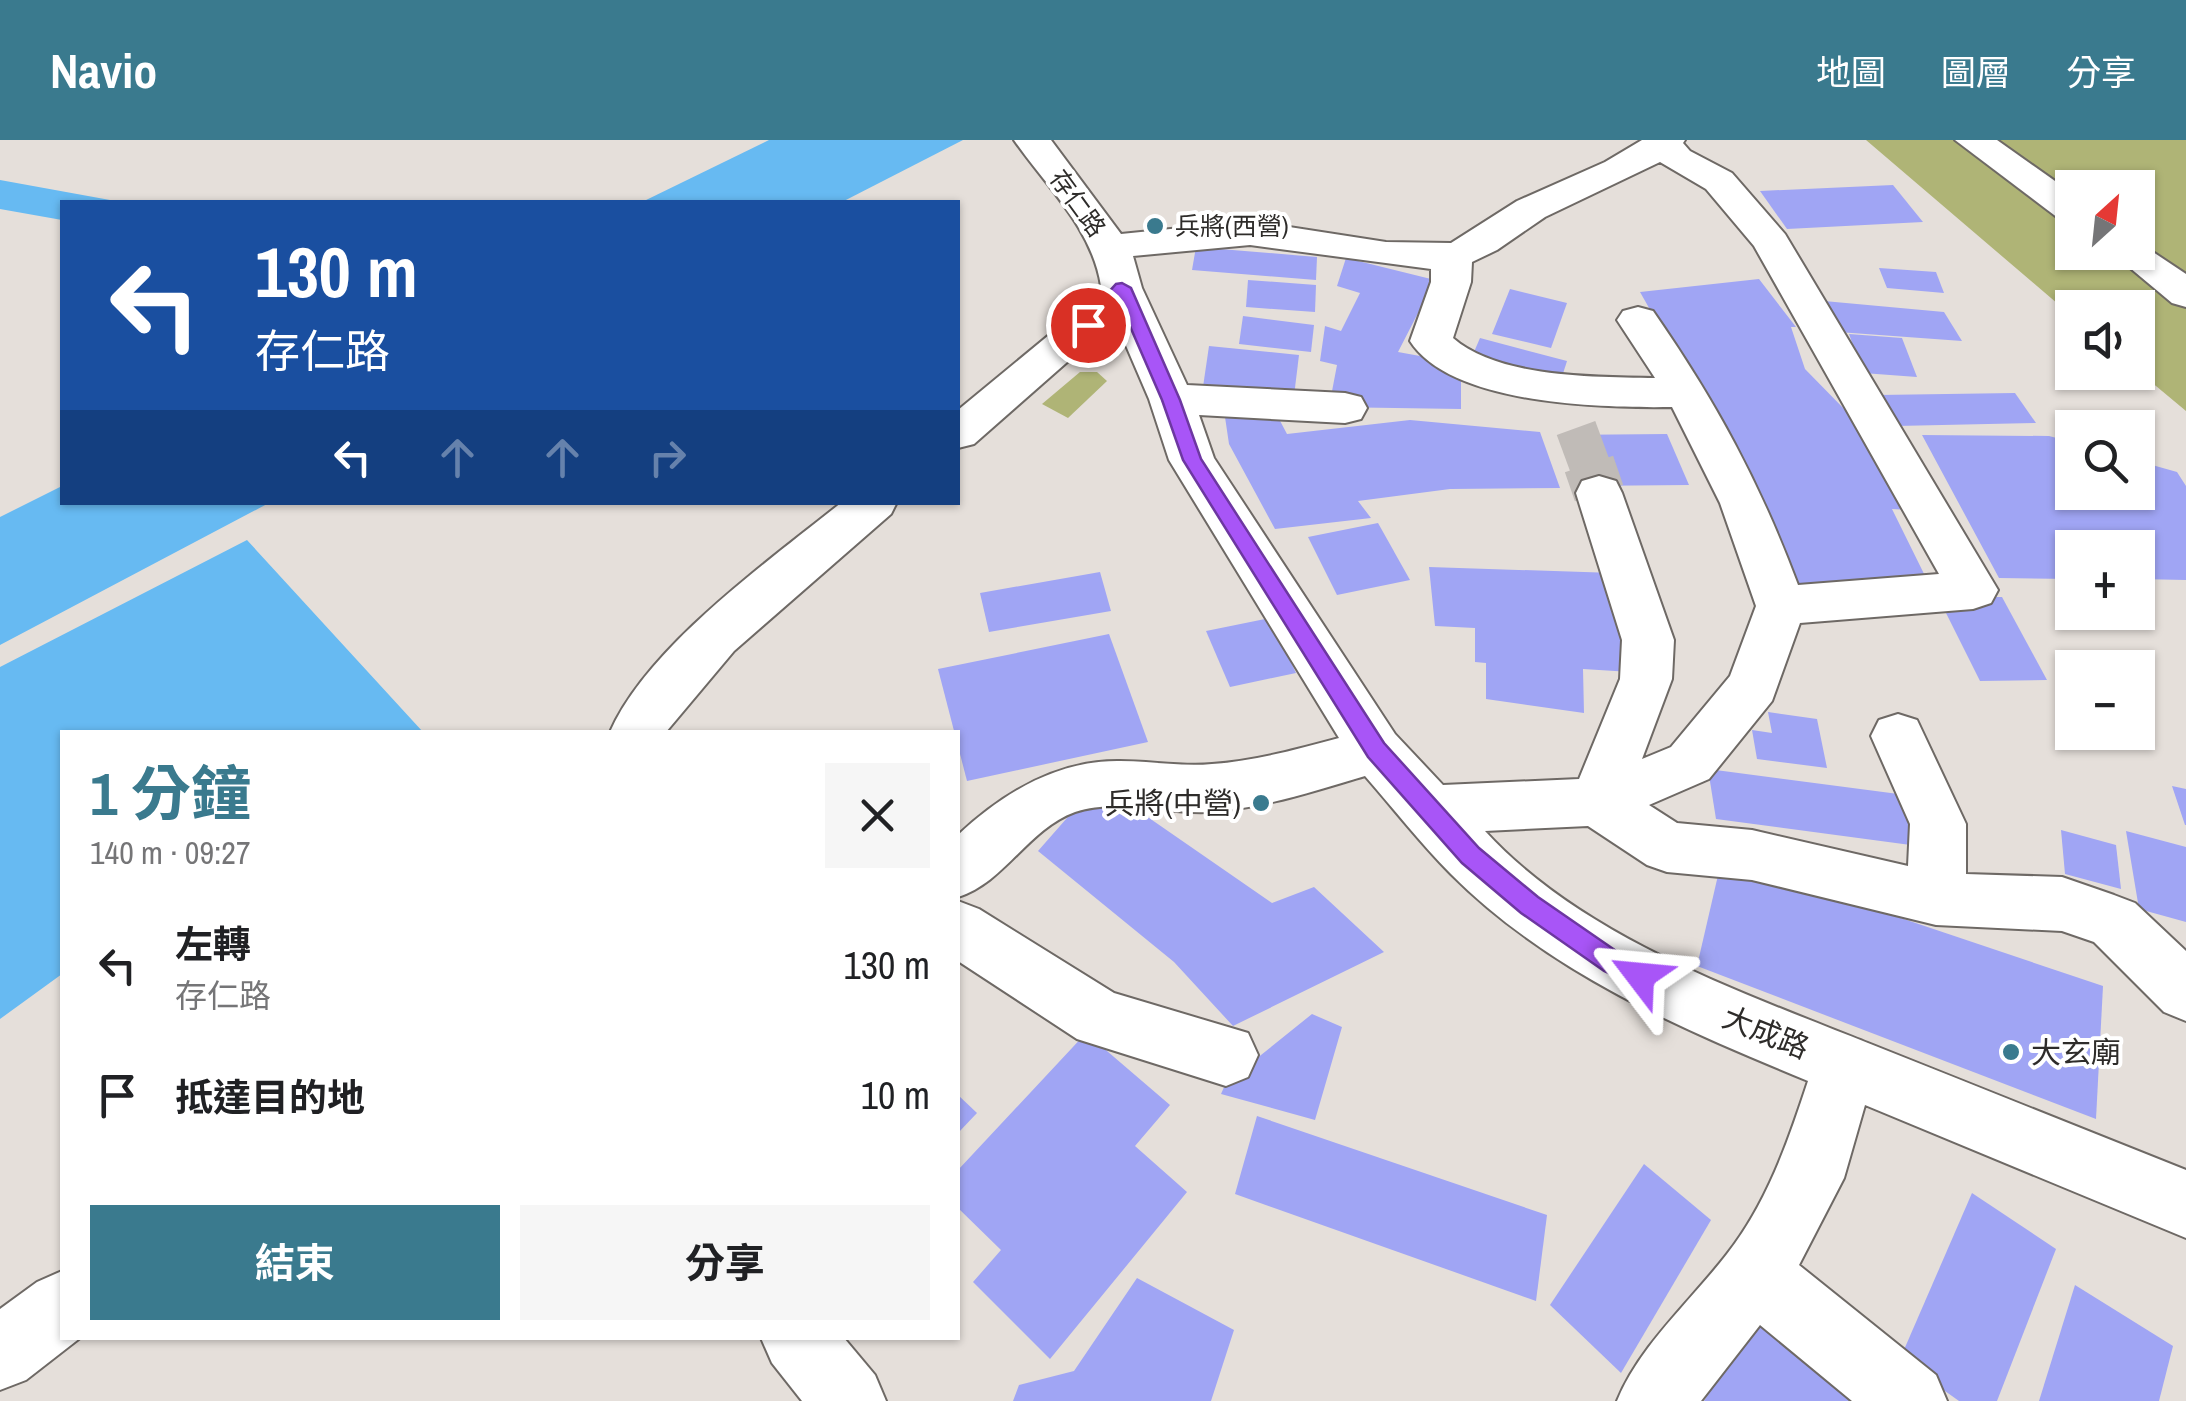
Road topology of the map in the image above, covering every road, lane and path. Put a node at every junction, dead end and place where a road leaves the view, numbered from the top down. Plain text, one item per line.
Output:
1 (1032, 140) edge
2 (1973, 140) edge
3 (1663, 141) edge
4 (2055, 198) edge
5 (1452, 255) junction
6 (1116, 267) junction
7 (2154, 270) edge
8 (2186, 294) edge
9 (1638, 320) dead end
10 (1686, 392) junction
11 (1171, 400) junction
12 (1345, 408) dead end
13 (960, 431) edge
14 (1599, 492) tunnel mouth
15 (870, 505) edge
16 (1782, 606) junction
17 (639, 730) edge
18 (1898, 736) dead end
19 (1376, 750) junction
20 (1597, 802) junction
21 (1428, 810) junction
22 (960, 870) edge
23 (1936, 899) junction
24 (960, 929) edge
25 (2186, 992) edge
26 (1226, 1055) dead end
27 (1845, 1064) junction
28 (2186, 1204) edge
29 (1756, 1275) junction
30 (60, 1309) edge
31 (799, 1340) edge
32 (0, 1354) edge
33 (849, 1401) edge
34 (1654, 1401) edge
35 (1910, 1401) edge

1 - 6 street, 存仁路
2 - 4 street
3 - 5 street
3 - 16 street
5 - 6 street
5 - 10 street
6 - 11 street, 大成路
6 - 13 street
7 - 8 street
9 - 10 street
10 - 16 street
11 - 12 street
11 - 19 street, 大成路
14 - 20 street
15 - 17 street
16 - 20 street
18 - 23 street
19 - 21 street, 大成路
19 - 22 street
20 - 21 street
20 - 23 street
21 - 27 street, 大成路
23 - 25 street
24 - 26 street
27 - 28 street
27 - 29 street, 大成路
29 - 34 street, 大成路
29 - 35 street
30 - 32 street
31 - 33 street

